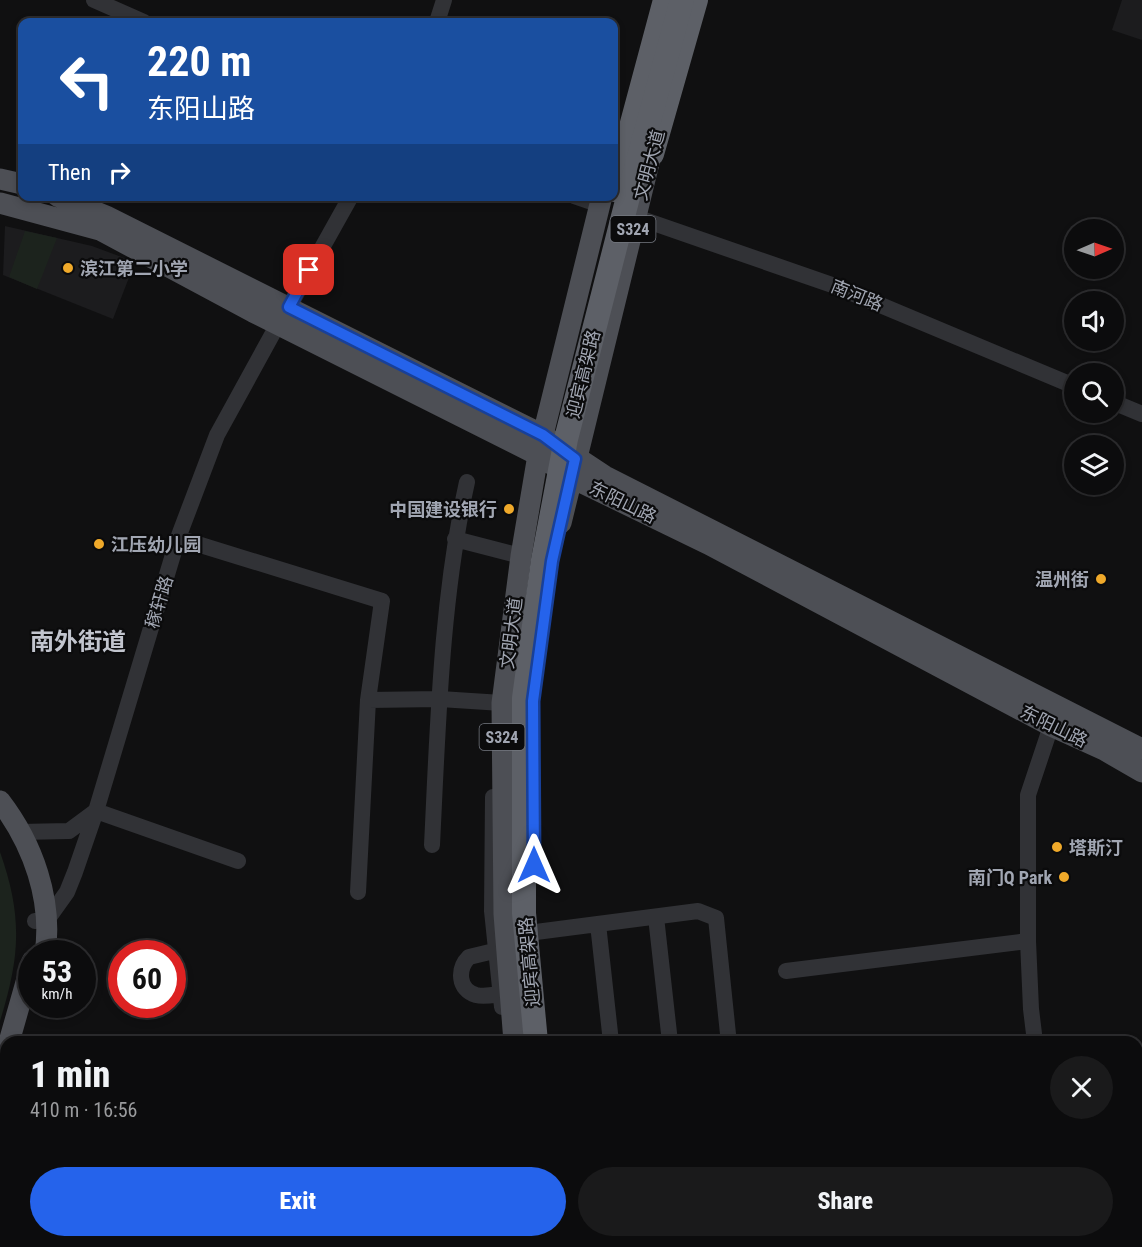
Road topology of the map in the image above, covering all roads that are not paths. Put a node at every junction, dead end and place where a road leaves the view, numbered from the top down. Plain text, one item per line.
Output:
1 (94, 0) edge
2 (444, 0) edge
3 (655, 0) edge
4 (665, 0) edge
5 (682, 0) edge
6 (694, 0) edge
7 (135, 18) edge
8 (438, 18) edge
9 (618, 140) edge
10 (618, 160) edge
11 (649, 165) joint
12 (0, 179) edge
13 (18, 183) edge
14 (69, 201) edge
15 (348, 201) edge
16 (606, 201) edge
17 (606, 201) edge
18 (0, 203) edge
19 (636, 217) junction
20 (284, 315) junction
21 (1064, 382) edge
22 (1124, 407) edge
23 (1142, 414) edge
24 (540, 445) junction
25 (573, 468) junction
26 (467, 482) dead end
27 (178, 538) junction
28 (455, 539) junction
29 (517, 555) junction
30 (440, 699) junction
31 (368, 700) junction
32 (497, 703) junction
33 (1051, 726) junction
34 (1142, 749) edge
35 (1142, 772) edge
36 (0, 801) edge
37 (96, 811) junction
38 (0, 816) edge
39 (19, 832) junction
40 (432, 845) dead end
41 (238, 861) dead end
42 (358, 892) dead end
43 (656, 916) junction
44 (41, 920) junction
45 (598, 924) junction
46 (536, 932) junction
47 (36, 940) edge
48 (43, 940) edge
49 (1028, 941) junction
50 (494, 951) junction
51 (786, 971) dead end
52 (500, 994) junction
53 (18, 1010) edge
54 (29, 1018) edge
55 (11, 1036) edge
56 (24, 1036) edge
57 (504, 1036) edge
58 (514, 1036) edge
59 (523, 1036) edge
60 (536, 1036) edge
61 (547, 1036) edge
62 (610, 1036) edge
63 (669, 1036) edge
64 (728, 1036) edge
65 (1034, 1036) edge

1 - 7 street
2 - 8 street
3 - 9 main road, 文明大道
4 - 10 highway, 迎宾高架路
5 - 60 highway, 迎宾高架路, bridge
6 - 11 highway
11 - 19 main road, 文明大道 / S324
12 - 13 main road
14 - 20 main road, 东阳山路
15 - 20 street, 稼轩路
16 - 24 main road, 文明大道 / S324
17 - 59 highway, 迎宾高架路
18 - 20 main road, 东阳山路
19 - 21 street, 南河路
19 - 25 main road, 文明大道 / S324
20 - 24 main road, 东阳山路
20 - 27 street, 稼轩路
22 - 23 street
24 - 25 main road, 东阳山路
24 - 29 main road, 文明大道 / S324
25 - 33 main road, 东阳山路
25 - 34 main road, 东阳山路
25 - 46 main road, 文明大道 / S324
26 - 28 street
27 - 31 street
27 - 37 street, 稼轩路
28 - 29 street
28 - 30 street
29 - 32 main road, 文明大道 / S324
30 - 31 street
30 - 32 street
30 - 40 street
31 - 42 street
32 - 50 street
32 - 58 main road, 文明大道 / S324
33 - 35 main road, 东阳山路
33 - 49 street
36 - 39 main road
37 - 39 street
37 - 41 street
37 - 44 street, 稼轩路
38 - 44 main road
39 - 44 main road
43 - 45 street
43 - 63 street
43 - 64 street
44 - 47 main road
44 - 48 main road
45 - 46 street
45 - 62 street
46 - 61 main road, 文明大道 / S324
49 - 51 street
49 - 65 street
50 - 52 street
50 - 52 street
52 - 57 street
53 - 55 main road
54 - 56 main road

